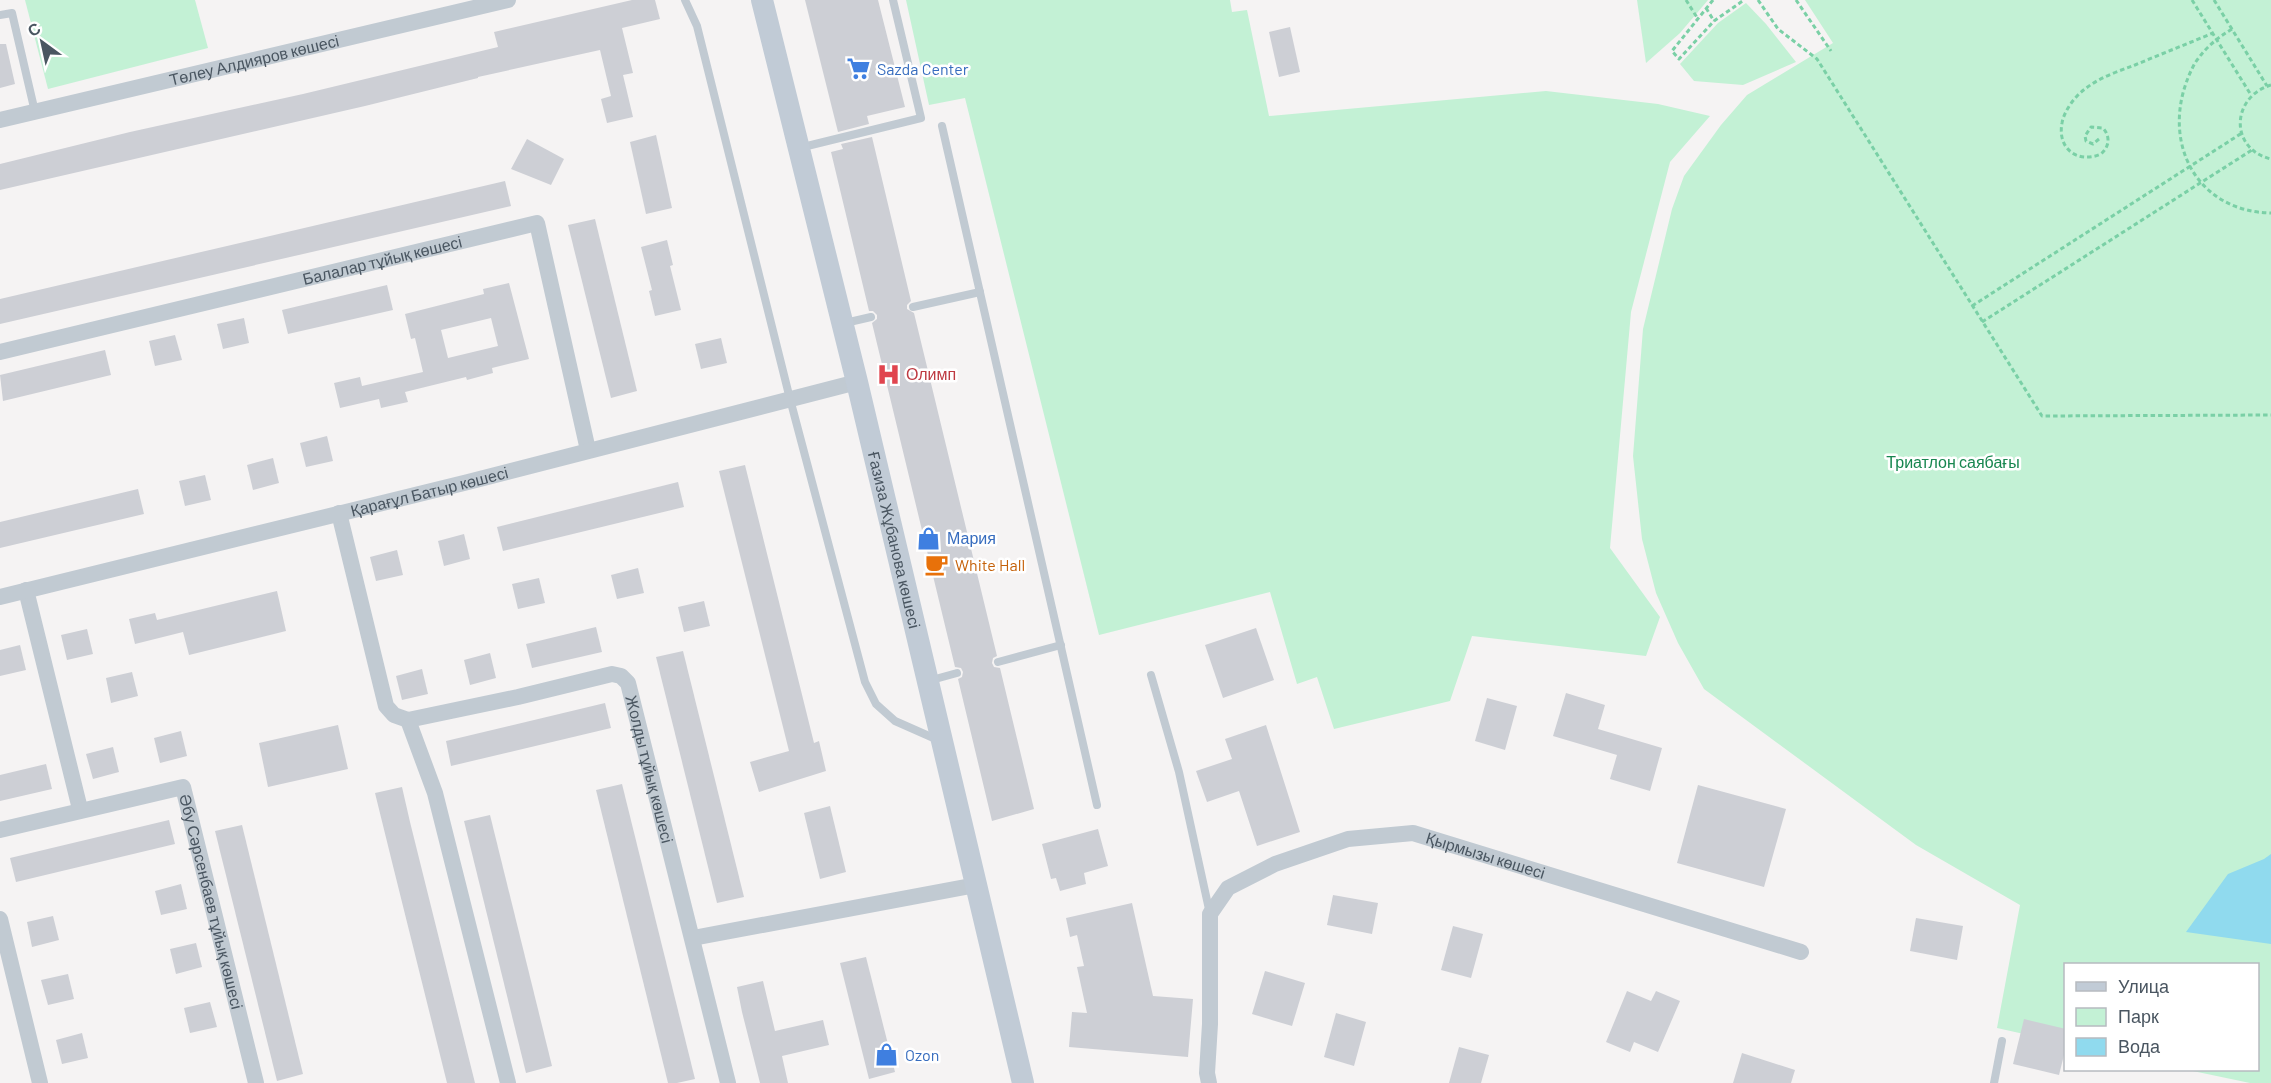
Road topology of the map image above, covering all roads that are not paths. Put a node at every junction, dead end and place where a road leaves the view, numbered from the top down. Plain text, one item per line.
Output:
1 (508, 0) edge
2 (685, 0) edge
3 (762, 0) edge
4 (893, 0) edge
5 (0, 15) edge
6 (35, 112) junction
7 (0, 120) edge
8 (942, 126) dead end
9 (799, 148) junction
10 (980, 292) junction
11 (913, 307) dead end
12 (870, 316) dead end
13 (842, 323) junction
14 (0, 352) edge
15 (857, 382) junction
16 (790, 399) junction
17 (588, 450) junction
18 (339, 513) junction
19 (26, 590) junction
20 (0, 597) edge
21 (1060, 645) junction
22 (998, 662) dead end
23 (957, 674) dead end
24 (1151, 675) dead end
25 (927, 681) junction
26 (408, 720) junction
27 (942, 741) junction
28 (1097, 805) dead end
29 (80, 809) junction
30 (0, 830) edge
31 (976, 885) junction
32 (1210, 914) junction
33 (0, 919) edge
34 (693, 938) junction
35 (1800, 952) dead end
36 (2002, 1041) dead end
37 (40, 1083) edge
38 (256, 1083) edge
39 (508, 1083) edge
40 (728, 1083) edge
41 (1023, 1083) edge
42 (1209, 1083) edge
43 (1994, 1083) edge

1 - 6 street, Төлеу Алдияров көшесі
2 - 16 lane
3 - 9 street, Ғазиза Жұбанова көшесі
4 - 9 lane
5 - 6 lane
6 - 7 street, Төлеу Алдияров көшесі
8 - 10 lane
9 - 13 street, Ғазиза Жұбанова көшесі
10 - 11 lane
10 - 21 lane
12 - 13 lane
13 - 15 street, Ғазиза Жұбанова көшесі
14 - 17 street, Балалар тұйық көшесі
15 - 16 street, Қарағұл Батыр көшесі
15 - 25 street, Ғазиза Жұбанова көшесі
16 - 17 street, Қарағұл Батыр көшесі
16 - 27 lane
17 - 18 street, Қарағұл Батыр көшесі
18 - 19 street, Қарағұл Батыр көшесі
18 - 26 street
19 - 20 street, Қарағұл Батыр көшесі
19 - 29 street
21 - 22 lane
21 - 28 lane
23 - 25 lane
24 - 32 lane
25 - 27 street, Ғазиза Жұбанова көшесі
26 - 34 street, Жолды тұйық көшесі
26 - 39 street
27 - 31 street, Ғазиза Жұбанова көшесі
29 - 30 street, Әбу Сәрсенбаев тұйық көшесі
29 - 38 street, Әбу Сәрсенбаев тұйық көшесі
31 - 34 street
31 - 41 street, Ғазиза Жұбанова көшесі
32 - 35 street, Қырмызы көшесі
32 - 42 street
33 - 37 street
34 - 40 street, Жолды тұйық көшесі
36 - 43 lane

